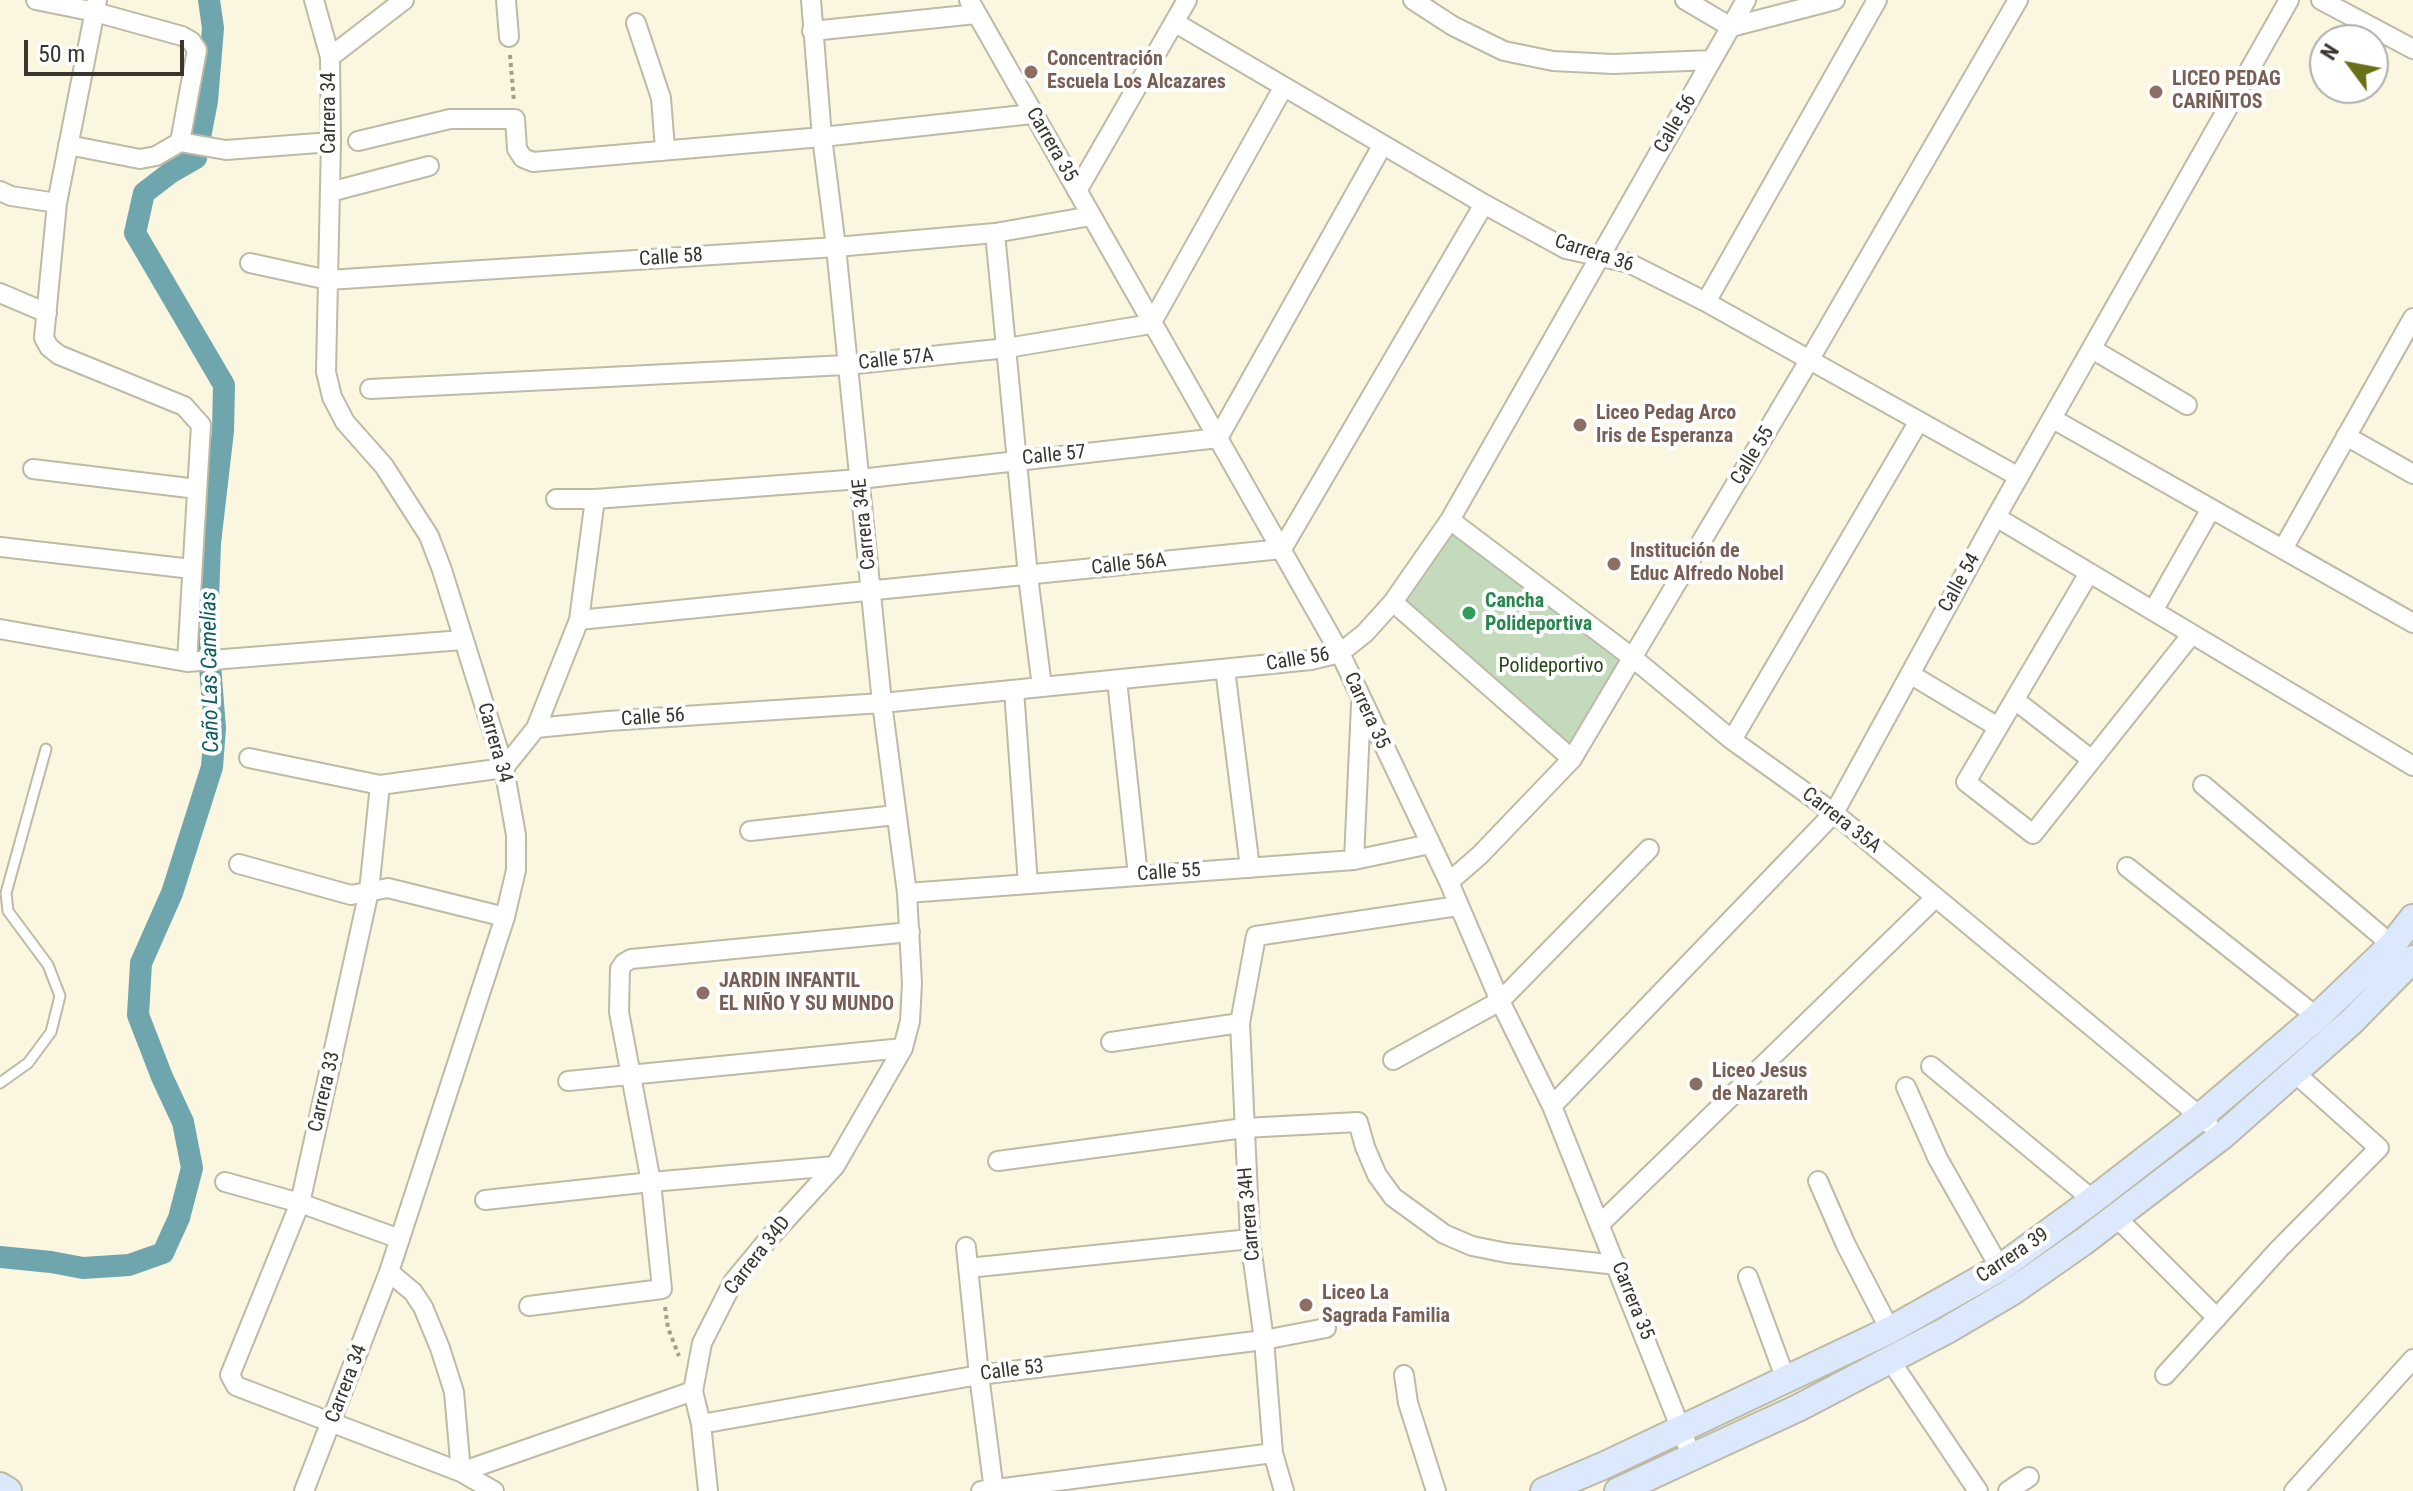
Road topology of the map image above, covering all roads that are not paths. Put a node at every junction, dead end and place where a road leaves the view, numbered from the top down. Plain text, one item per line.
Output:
1 (36, 0) edge
2 (314, 0) edge
3 (404, 0) edge
4 (506, 0) edge
5 (811, 0) edge
6 (1187, 0) edge
7 (1413, 0) edge
8 (1685, 0) edge
9 (1746, 0) edge
10 (1835, 0) edge
11 (1877, 0) edge
12 (2018, 0) edge
13 (2289, 0) edge
14 (2321, 0) edge
15 (96, 6) edge
16 (972, 7) edge
17 (1174, 22) junction
18 (636, 23) dead end
19 (1731, 27) junction
20 (812, 31) junction
21 (509, 37) road end
22 (2413, 49) edge
23 (330, 57) junction
24 (1712, 60) junction
25 (1283, 88) junction
26 (1032, 114) junction
27 (822, 137) junction
28 (358, 141) dead end
29 (331, 142) junction
30 (186, 143) junction
31 (68, 145) junction
32 (1382, 146) junction
33 (665, 149) junction
34 (429, 166) dead end
35 (0, 191) edge
36 (1077, 191) junction
37 (330, 192) junction
38 (57, 203) junction
39 (1484, 204) junction
40 (1091, 216) junction
41 (995, 233) junction
42 (836, 247) junction
43 (1600, 256) junction
44 (250, 263) dead end
45 (328, 280) junction
46 (0, 293) edge
47 (1706, 302) junction
48 (47, 313) junction
49 (1151, 324) junction
50 (2411, 326) edge
51 (1007, 348) junction
52 (2092, 349) junction
53 (1810, 359) junction
54 (846, 365) junction
55 (370, 389) dead end
56 (2187, 405) dead end
57 (2053, 419) junction
58 (1919, 421) junction
59 (2346, 436) junction
60 (1218, 438) junction
61 (1019, 460) junction
62 (33, 469) dead end
63 (2413, 474) edge
64 (2019, 477) junction
65 (860, 479) junction
66 (197, 489) junction
67 (556, 499) dead end
68 (595, 499) junction
69 (2211, 509) junction
70 (1996, 517) junction
71 (1450, 520) junction
72 (0, 547) edge
73 (1282, 549) junction
74 (2283, 549) junction
75 (192, 569) junction
76 (2089, 573) junction
77 (1028, 576) junction
78 (872, 592) junction
79 (1393, 602) junction
80 (2153, 611) junction
81 (579, 620) junction
82 (2413, 623) edge
83 (0, 629) edge
84 (2192, 634) junction
85 (462, 640) junction
86 (1340, 653) junction
87 (1633, 658) junction
88 (193, 662) junction
89 (1225, 669) junction
90 (1910, 674) junction
91 (1117, 680) junction
92 (1042, 687) junction
93 (1014, 690) junction
94 (2015, 700) junction
95 (1362, 702) junction
96 (882, 703) junction
97 (1998, 727) junction
98 (536, 728) junction
99 (1732, 740) junction
100 (46, 749) dead end
101 (249, 758) dead end
102 (1572, 759) junction
103 (2092, 760) junction
104 (2413, 766) edge
105 (504, 768) junction
106 (380, 785) junction
107 (2203, 785) dead end
108 (1834, 813) junction
109 (896, 815) junction
110 (750, 831) dead end
111 (1430, 844) junction
112 (1649, 849) dead end
113 (1354, 860) junction
114 (239, 864) dead end
115 (2127, 867) dead end
116 (1250, 868) junction
117 (1138, 876) junction
118 (1449, 882) junction
119 (1028, 884) junction
120 (369, 891) junction
121 (907, 893) junction
122 (1935, 898) junction
123 (1458, 906) junction
124 (505, 917) junction
125 (2413, 918) edge
126 (910, 932) junction
127 (2403, 952) edge
128 (1500, 1001) junction
129 (2317, 1017) junction
130 (1240, 1023) junction
131 (1111, 1042) dead end
132 (903, 1048) junction
133 (1393, 1060) dead end
134 (1931, 1066) dead end
135 (2295, 1073) junction
136 (632, 1076) junction
137 (568, 1081) dead end
138 (0, 1083) edge
139 (1906, 1087) dead end
140 (1552, 1106) junction
141 (2200, 1117) junction
142 (1244, 1128) junction
143 (2222, 1136) junction
144 (998, 1161) dead end
145 (835, 1166) junction
146 (1818, 1181) dead end
147 (225, 1182) dead end
148 (651, 1182) junction
149 (485, 1200) dead end
150 (2093, 1200) junction
151 (300, 1203) junction
152 (2116, 1217) junction
153 (1601, 1223) junction
154 (400, 1239) junction
155 (1250, 1239) junction
156 (966, 1247) dead end
157 (1617, 1265) junction
158 (968, 1268) junction
159 (2000, 1268) junction
160 (389, 1272) junction
161 (1748, 1277) dead end
162 (529, 1306) dead end
163 (2217, 1318) junction
164 (1326, 1328) dead end
165 (1890, 1330) junction
166 (1264, 1340) junction
167 (2413, 1359) edge
168 (1890, 1360) junction
169 (979, 1375) junction
170 (1404, 1375) dead end
171 (2165, 1375) dead end
172 (1786, 1380) junction
173 (693, 1391) junction
174 (332, 1424) junction
175 (701, 1424) junction
176 (1682, 1429) junction
177 (1273, 1453) junction
178 (1692, 1457) junction
179 (461, 1472) junction
180 (2029, 1477) dead end
181 (0, 1486) edge
182 (990, 1490) edge
183 (8, 1491) edge
184 (304, 1491) edge
185 (494, 1491) edge
186 (708, 1491) edge
187 (1284, 1491) edge
188 (1436, 1491) edge
189 (1544, 1491) edge
190 (1618, 1491) edge
191 (1978, 1491) edge
192 (2008, 1491) edge
193 (2294, 1491) edge

1 - 15 street
2 - 23 street, Carrera 34
3 - 23 street
4 - 21 street
5 - 20 street, Carrera 34E
6 - 17 street
7 - 24 street
8 - 19 street
9 - 19 street, Calle 56
10 - 19 street
11 - 47 street
12 - 53 street, Calle 55
13 - 52 street, Calle 54
14 - 22 street
15 - 30 street
15 - 31 street
16 - 20 street
16 - 26 street, Carrera 35
17 - 25 street, Carrera 36
17 - 36 street
18 - 33 street
19 - 24 street, Calle 56
20 - 27 street, Carrera 34E
23 - 29 street, Carrera 34
24 - 43 street, Calle 56
25 - 32 street, Carrera 36
25 - 49 street
26 - 27 street
26 - 36 street, Carrera 35
27 - 33 street
27 - 42 street, Carrera 34E
28 - 33 street
29 - 30 street
29 - 37 street, Carrera 34
30 - 31 street
31 - 38 street
32 - 39 street, Carrera 36
32 - 60 street
34 - 37 street
35 - 38 street
36 - 40 street, Carrera 35
37 - 45 street, Carrera 34
38 - 48 street
39 - 43 street, Carrera 36
39 - 73 street
40 - 41 street, Calle 58
40 - 49 street, Carrera 35
41 - 42 street, Calle 58
41 - 51 street
42 - 45 street, Calle 58
42 - 54 street, Carrera 34E
43 - 47 street, Carrera 36
43 - 71 street, Calle 56
44 - 45 street, Calle 58
45 - 85 street, Carrera 34
46 - 48 street
47 - 53 street, Carrera 36
48 - 66 street
49 - 51 street, Calle 57A
49 - 60 street, Carrera 35
50 - 59 street
51 - 54 street, Calle 57A
51 - 61 street
52 - 56 street
52 - 57 street, Calle 54
53 - 58 street, Carrera 36
53 - 87 street, Calle 55
54 - 55 street, Calle 57A
54 - 65 street, Carrera 34E
57 - 64 street, Calle 54
57 - 69 street
58 - 64 street, Carrera 36
58 - 99 street
59 - 63 street
59 - 74 street
60 - 61 street, Calle 57
60 - 73 street, Carrera 35
61 - 65 street, Calle 57
61 - 77 street
62 - 66 street
64 - 70 street, Calle 54
65 - 68 street, Calle 57
65 - 78 street, Carrera 34E
66 - 75 street
67 - 68 street, Calle 57
68 - 81 street
69 - 74 street
69 - 80 street
70 - 76 street
70 - 90 street, Calle 54
71 - 79 street, Calle 56
71 - 87 street, Carrera 35A
72 - 75 street
73 - 77 street, Calle 56A
73 - 86 street, Carrera 35
74 - 82 street
75 - 88 street
76 - 80 street
76 - 94 street
77 - 78 street, Calle 56A
77 - 92 street
78 - 81 street, Calle 56A
78 - 96 street, Carrera 34E
79 - 86 street, Calle 56
79 - 102 street
80 - 84 street
81 - 98 street
83 - 88 street
84 - 103 street
84 - 104 street
85 - 88 street
85 - 105 street, Carrera 34
86 - 89 street, Calle 56
86 - 95 street, Carrera 35
87 - 99 street, Carrera 35A
87 - 102 street, Calle 55
89 - 91 street, Calle 56
89 - 116 street
90 - 97 street
90 - 108 street, Calle 54
91 - 92 street, Calle 56
91 - 117 street
92 - 93 street, Calle 56
93 - 96 street, Calle 56
93 - 119 street
94 - 97 street
94 - 103 street
95 - 111 street, Carrera 35
95 - 113 street
96 - 98 street, Calle 56
96 - 109 street, Carrera 34E
97 - 103 street
98 - 105 street
99 - 108 street, Carrera 35A
100 - 138 lane
101 - 106 street
102 - 118 street, Calle 55
105 - 106 street
105 - 124 street, Carrera 34
106 - 120 street, Carrera 33
107 - 127 street
108 - 122 street, Carrera 35A
108 - 140 street, Calle 54
109 - 110 street
109 - 121 street, Carrera 34E
111 - 113 street, Calle 55
111 - 118 street, Carrera 35
112 - 128 street
113 - 116 street, Calle 55
114 - 120 street
115 - 129 street
116 - 117 street, Calle 55
117 - 119 street, Calle 55
118 - 123 street, Carrera 35
119 - 121 street, Calle 55
120 - 124 street
120 - 151 street, Carrera 33
121 - 126 street, Carrera 34E
122 - 141 street, Carrera 35A
122 - 153 street
123 - 128 street, Carrera 35
123 - 130 street, Carrera 34H
124 - 154 street, Carrera 34
125 - 127 main road, Carrera 39
126 - 132 street, Carrera 34E
126 - 136 street
127 - 129 main road, Carrera 39
127 - 135 main road, Carrera 39
128 - 133 street
128 - 140 street, Carrera 35
129 - 141 main road, Carrera 39
130 - 131 street
130 - 142 street, Carrera 34H
132 - 136 street
132 - 145 street, Carrera 34D
134 - 150 street
135 - 143 main road, Carrera 39
135 - 163 street
136 - 137 street
136 - 148 street
139 - 159 street
140 - 153 street, Carrera 35
141 - 143 street, Carrera 35A
141 - 150 main road, Carrera 39
142 - 144 street
142 - 155 street, Carrera 34H
142 - 157 street
143 - 152 main road, Carrera 39
145 - 148 street
145 - 173 street, Carrera 34D
146 - 165 street
147 - 151 street
148 - 149 street
148 - 162 street
150 - 159 main road, Carrera 39
151 - 154 street
151 - 174 street, Carrera 33
152 - 163 street
152 - 168 main road, Carrera 39
153 - 157 street, Carrera 35
154 - 160 street, Carrera 34
155 - 158 street
155 - 166 street, Carrera 34H
156 - 158 street
157 - 176 street, Carrera 35
158 - 169 street
159 - 165 main road, Carrera 39
160 - 174 street, Carrera 34
160 - 179 street
161 - 172 street
163 - 171 street
164 - 166 street, Calle 53
165 - 172 main road, Carrera 39
166 - 169 street, Calle 53
166 - 177 street, Carrera 34H
167 - 193 street
168 - 178 main road, Carrera 39
168 - 191 street
169 - 175 street, Calle 53
169 - 182 street
170 - 188 street
172 - 176 main road, Carrera 39
173 - 175 street, Carrera 34D
173 - 179 street
174 - 179 street
174 - 184 street, Carrera 34
175 - 186 street, Carrera 34D
176 - 178 street, Carrera 35
176 - 189 main road, Carrera 39
177 - 182 street
177 - 187 street, Carrera 34H
178 - 190 main road, Carrera 39
179 - 185 street
180 - 192 street
181 - 183 main road

